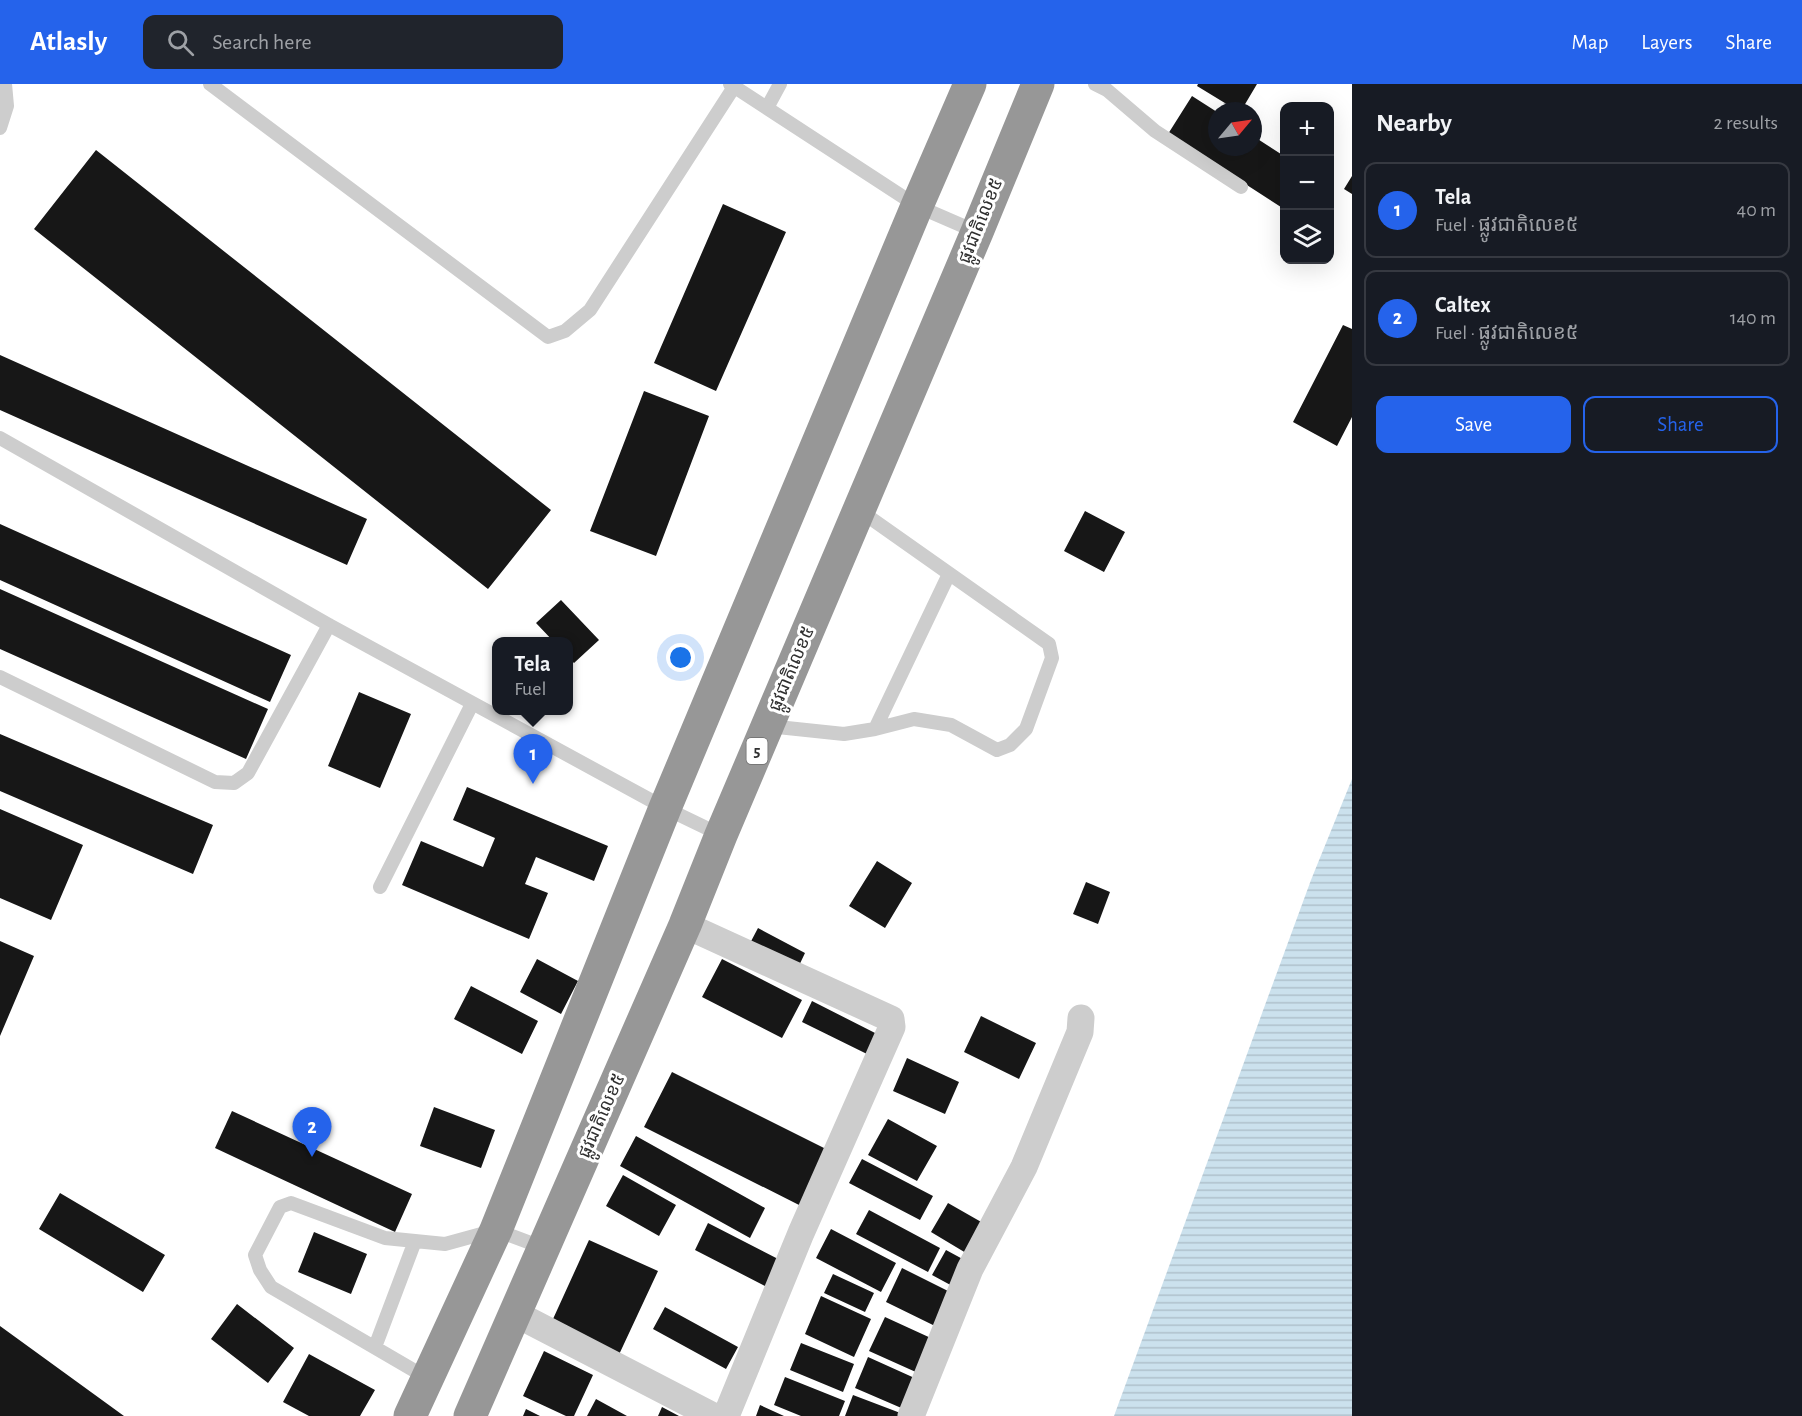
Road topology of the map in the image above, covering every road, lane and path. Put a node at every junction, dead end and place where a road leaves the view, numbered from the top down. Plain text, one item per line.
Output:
1 (5, 84) edge
2 (210, 84) edge
3 (780, 84) edge
4 (970, 84) edge
5 (1038, 84) edge
6 (1095, 84) edge
7 (732, 85) edge
8 (767, 108) junction
9 (0, 128) edge
10 (1241, 188) dead end
11 (917, 206) junction
12 (977, 232) junction
13 (0, 438) edge
14 (859, 510) junction
15 (950, 573) junction
16 (329, 625) junction
17 (0, 677) edge
18 (472, 704) junction
19 (492, 715) edge
20 (492, 715) edge
21 (768, 726) junction
22 (875, 729) junction
23 (665, 808) junction
24 (721, 835) junction
25 (380, 887) dead end
26 (685, 926) junction
27 (1081, 1018) dead end
28 (496, 1230) junction
29 (415, 1241) junction
30 (544, 1248) junction
31 (516, 1314) junction
32 (375, 1347) junction
33 (428, 1378) junction
34 (410, 1416) edge
35 (470, 1416) edge
36 (713, 1416) edge
37 (726, 1416) edge
38 (911, 1416) edge

1 - 9 lane
2 - 7 lane
3 - 8 lane
4 - 11 highway
5 - 12 highway, ផ្លូវជាតិលេខ៥ / 5
6 - 10 lane
7 - 8 lane
8 - 11 lane
11 - 12 lane
11 - 23 highway
12 - 14 highway, ផ្លូវជាតិលេខ៥ / 5
13 - 16 lane
14 - 15 lane
14 - 21 highway, ផ្លូវជាតិលេខ៥ / 5
15 - 22 lane
15 - 22 lane
16 - 17 lane
16 - 18 lane
18 - 20 lane
18 - 25 lane
19 - 23 lane
21 - 22 lane
21 - 24 highway, ផ្លូវជាតិលេខ៥ / 5
23 - 24 lane
23 - 28 highway
24 - 26 highway, ផ្លូវជាតិលេខ៥ / 5
26 - 30 highway, ផ្លូវជាតិលេខ៥ / 5
26 - 37 street
27 - 38 street
28 - 29 lane
28 - 30 lane
28 - 33 highway
29 - 32 lane
29 - 32 lane
30 - 31 highway, ផ្លូវជាតិលេខ៥ / 5
31 - 35 highway, ផ្លូវជាតិលេខ៥ / 5
31 - 36 street
32 - 33 lane
33 - 34 highway

